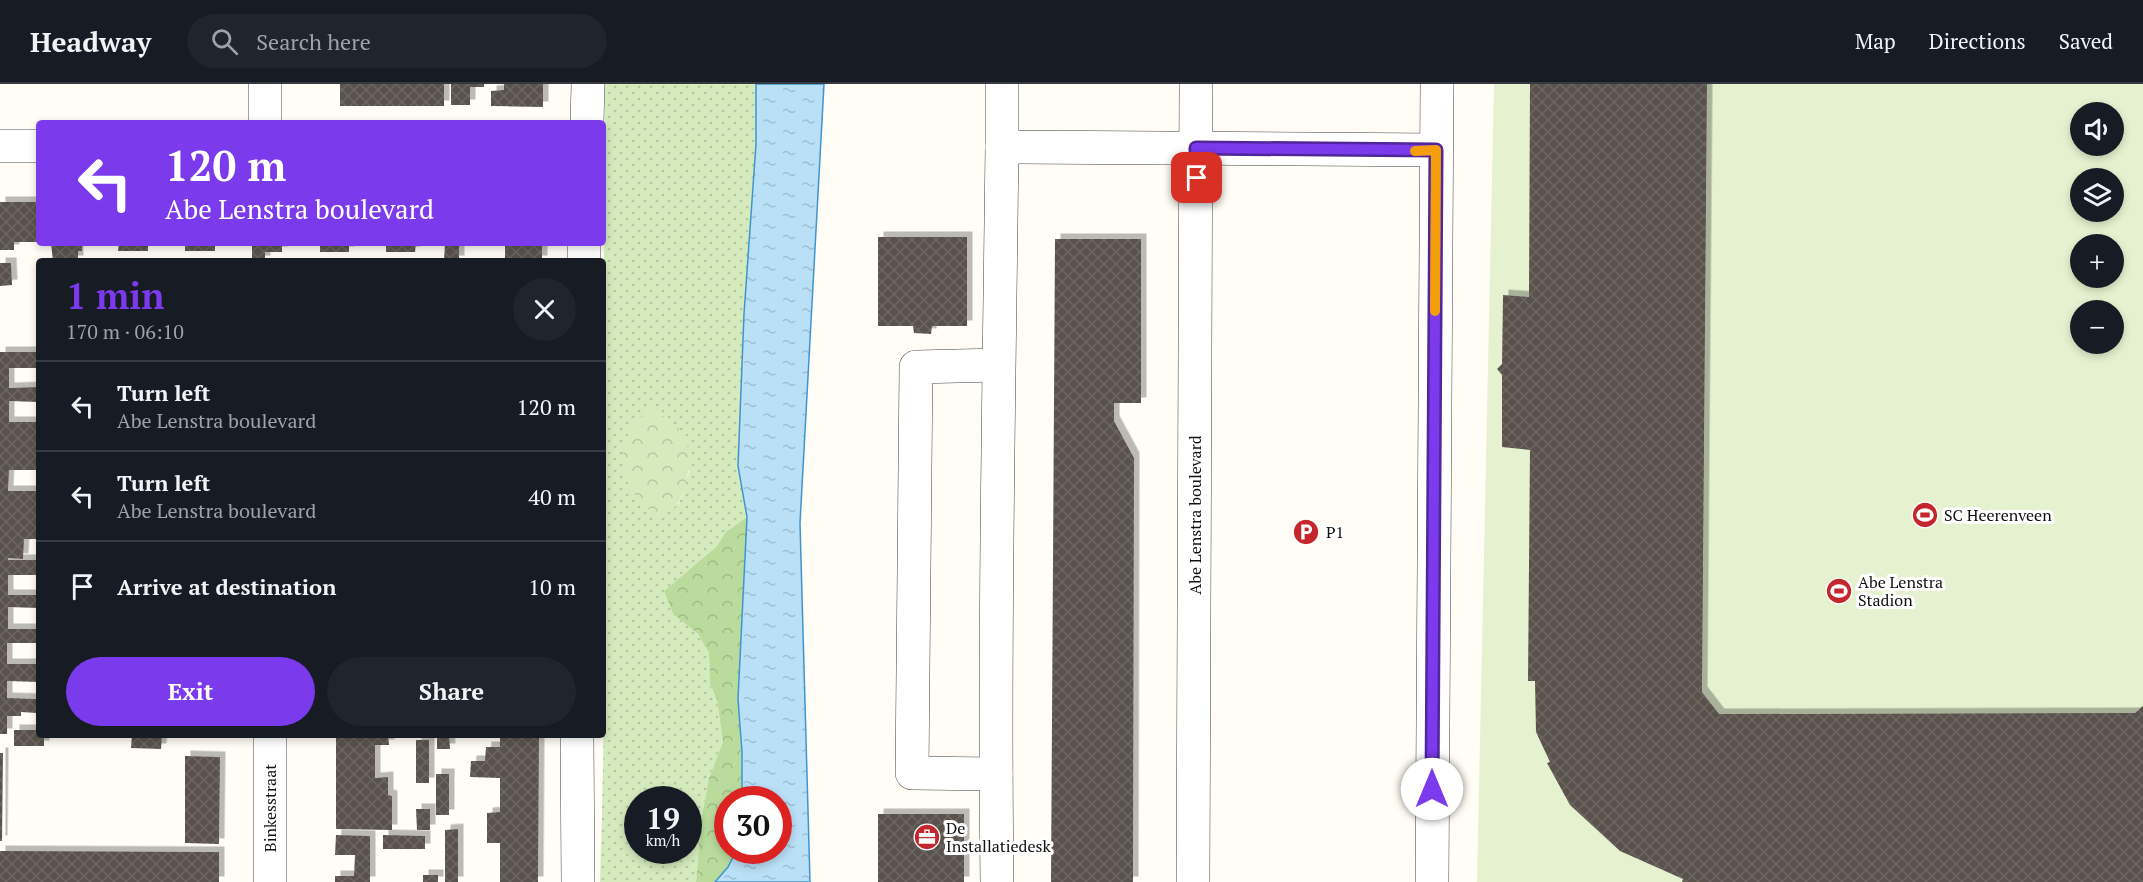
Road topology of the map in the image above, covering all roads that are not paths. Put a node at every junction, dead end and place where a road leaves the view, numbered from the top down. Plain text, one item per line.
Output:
1 (264, 84) edge
2 (588, 84) edge
3 (1002, 84) edge
4 (1196, 84) edge
5 (1437, 84) edge
6 (265, 120) edge
7 (587, 120) edge
8 (0, 146) edge
9 (36, 146) edge
10 (1002, 147) junction
11 (1196, 148) junction
12 (1436, 150) junction
13 (998, 365) junction
14 (270, 738) edge
15 (577, 738) edge
16 (996, 774) junction
17 (270, 882) edge
18 (578, 882) edge
19 (997, 882) edge
20 (1193, 882) edge
21 (1432, 882) edge

1 - 6 street
2 - 7 street
3 - 10 street
4 - 11 street, Abe Lenstra boulevard
5 - 12 street
8 - 9 street
10 - 11 street
10 - 13 street
11 - 12 street
11 - 20 street, Abe Lenstra boulevard
12 - 21 street
13 - 16 street
13 - 16 street
14 - 17 street, Binkesstraat
15 - 18 street
16 - 19 street

